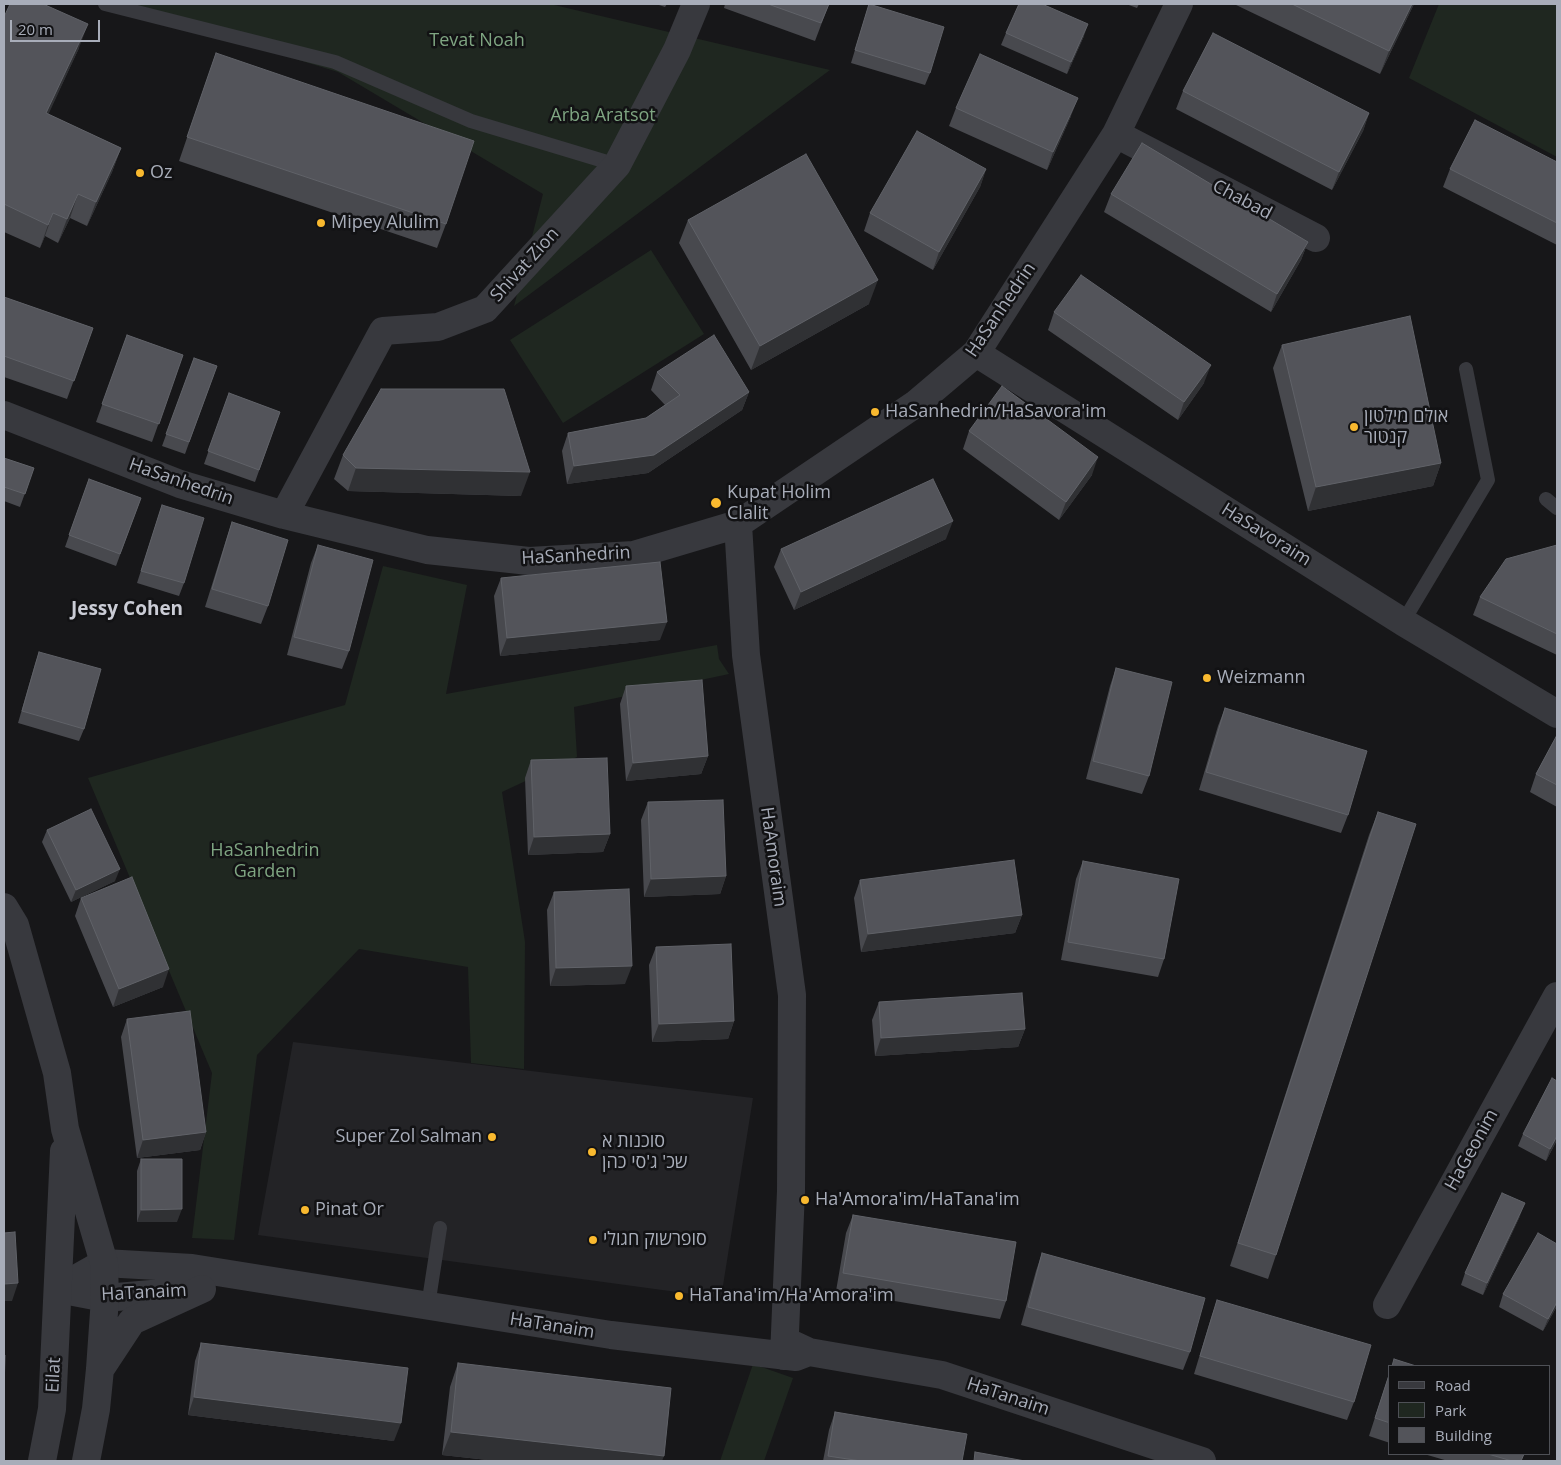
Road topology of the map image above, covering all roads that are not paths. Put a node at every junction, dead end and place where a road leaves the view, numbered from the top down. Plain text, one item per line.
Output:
1 (105, 4) edge
2 (696, 4) edge
3 (1179, 4) edge
4 (1116, 134) junction
5 (617, 165) junction
6 (1316, 238) dead end
7 (976, 353) junction
8 (1466, 369) dead end
9 (4, 415) edge
10 (1546, 499) dead end
11 (1557, 508) edge
12 (284, 515) junction
13 (738, 524) junction
14 (1403, 622) junction
15 (1557, 714) edge
16 (4, 907) edge
17 (1557, 996) edge
18 (65, 1128) junction
19 (440, 1228) dead end
20 (104, 1263) junction
21 (315, 1288) junction
22 (58, 1289) junction
23 (202, 1289) junction
24 (105, 1298) junction
25 (1387, 1305) dead end
26 (428, 1306) junction
27 (794, 1351) junction
28 (100, 1369) junction
29 (42, 1461) edge
30 (86, 1461) edge
31 (1202, 1461) edge

1 - 5 lane
2 - 5 street, Shivat Zion
3 - 4 street, HaSanhedrin
4 - 6 street, Chabad
4 - 7 street, HaSanhedrin
5 - 12 street, Shivat Zion
7 - 13 street, HaSanhedrin
7 - 14 street, HaSavoraim
8 - 14 lane
9 - 12 street, HaSanhedrin
10 - 11 lane
12 - 13 street, HaSanhedrin
13 - 27 street, HaAmoraim
14 - 15 street, HaSavoraim
16 - 18 street
17 - 25 street, HaGeonim
18 - 20 street
18 - 22 street, Eilat
19 - 26 lane
20 - 21 street, HaTanaim
20 - 22 street, HaTanaim
20 - 24 street
21 - 23 street, HaTanaim
21 - 26 street, HaTanaim
22 - 24 street, HaTanaim
22 - 29 street, Eilat
23 - 24 street, HaTanaim
23 - 28 street
24 - 28 street
26 - 27 street, HaTanaim
27 - 31 street, HaTanaim
28 - 30 street

